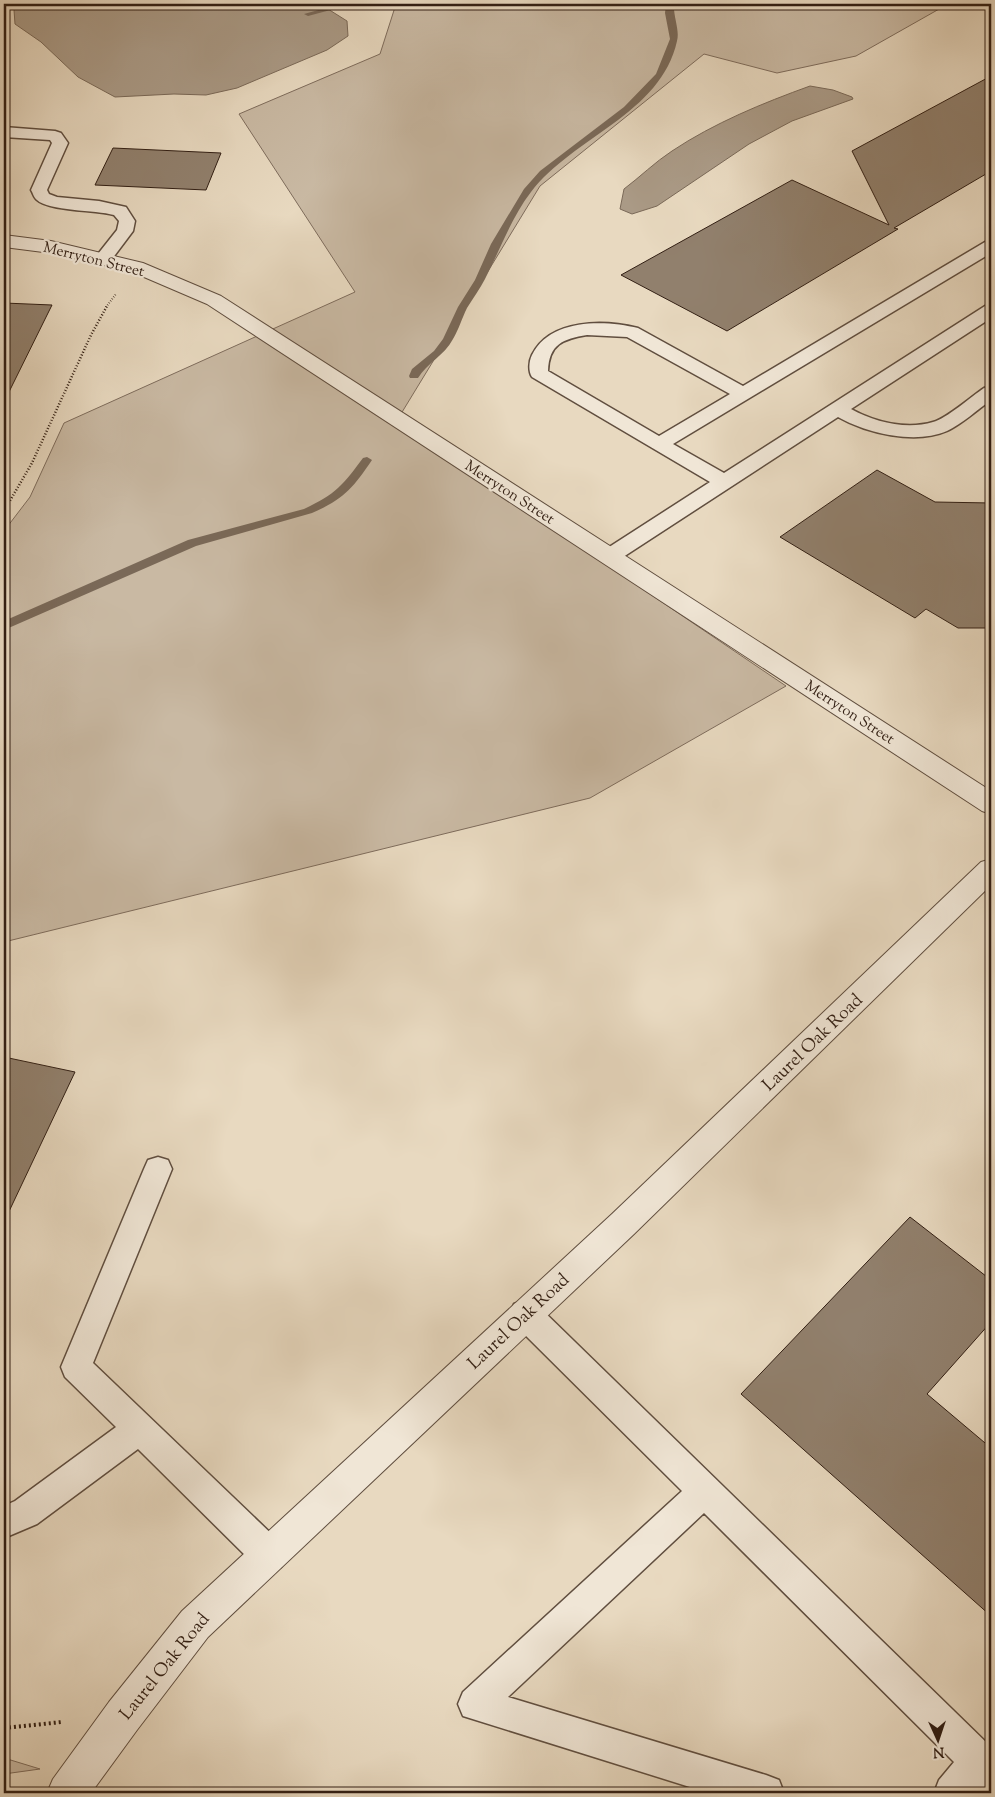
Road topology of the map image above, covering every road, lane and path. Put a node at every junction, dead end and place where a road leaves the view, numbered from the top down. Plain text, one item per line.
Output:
1 (4, 132) edge
2 (4, 241) edge
3 (991, 247) edge
4 (104, 259) junction
5 (146, 271) junction
6 (991, 310) edge
7 (991, 392) edge
8 (744, 394) junction
9 (837, 410) junction
10 (660, 444) junction
11 (724, 482) junction
12 (4, 511) edge
13 (610, 556) junction
14 (991, 804) edge
15 (991, 869) edge
16 (158, 1169) dead end
17 (525, 1314) junction
18 (139, 1428) junction
19 (704, 1491) junction
20 (4, 1522) edge
21 (268, 1555) junction
22 (985, 1767) edge
23 (67, 1793) edge
24 (766, 1793) edge
25 (952, 1793) edge

1 - 4 lane
2 - 4 street, Merryton Street
3 - 8 lane
4 - 5 street, Merryton Street
5 - 12 path
5 - 13 street, Merryton Street
6 - 9 lane
7 - 9 lane
8 - 10 lane
8 - 10 lane
9 - 11 lane
10 - 11 lane
11 - 13 lane
13 - 14 street, Merryton Street
15 - 17 street, Laurel Oak Road
16 - 18 lane
17 - 19 lane
17 - 21 street, Laurel Oak Road
18 - 20 lane
18 - 21 lane
19 - 22 lane
19 - 24 lane
21 - 23 street, Laurel Oak Road
22 - 25 lane

